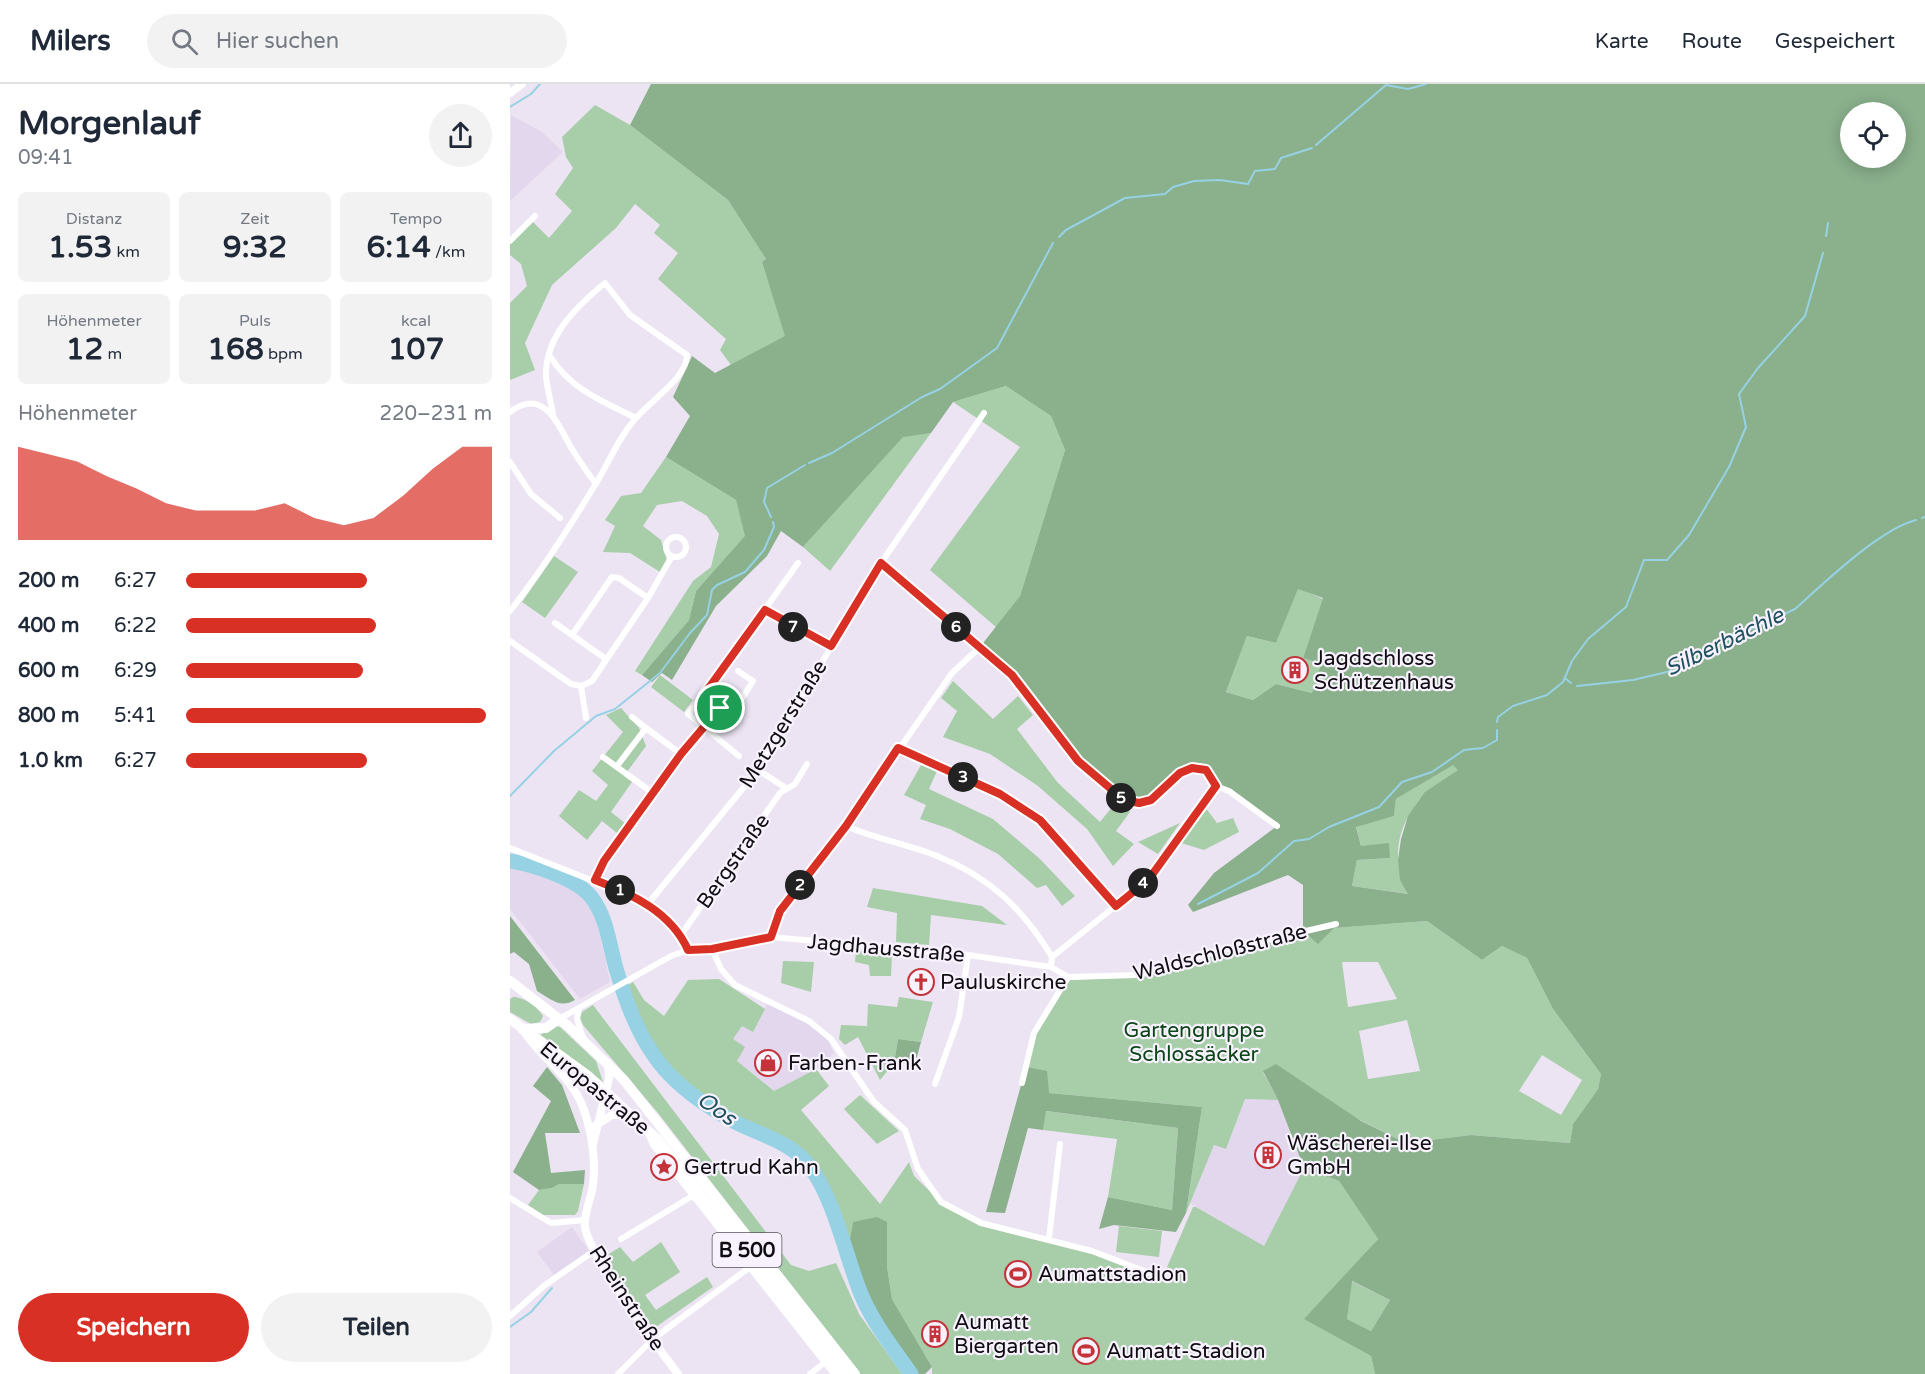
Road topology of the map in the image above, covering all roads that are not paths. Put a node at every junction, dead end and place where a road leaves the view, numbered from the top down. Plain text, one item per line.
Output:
1 (522, 84) edge
2 (510, 93) edge
3 (535, 216) dead end
4 (510, 241) edge
5 (550, 356) junction
6 (510, 412) edge
7 (984, 413) dead end
8 (553, 414) junction
9 (636, 418) junction
10 (510, 462) edge
11 (596, 484) junction
12 (560, 518) dead end
13 (672, 556) dead end
14 (798, 562) dead end
15 (881, 563) junction
16 (648, 598) junction
17 (765, 610) junction
18 (510, 611) edge
19 (555, 624) dead end
20 (572, 635) junction
21 (510, 641) edge
22 (831, 646) junction
23 (980, 647) junction
24 (606, 659) junction
25 (738, 671) dead end
26 (581, 686) junction
27 (703, 696) junction
28 (720, 708) junction
29 (632, 717) dead end
30 (586, 718) dead end
31 (703, 727) junction
32 (646, 728) junction
33 (898, 748) junction
34 (681, 754) junction
35 (739, 756) dead end
36 (603, 757) dead end
37 (807, 764) dead end
38 (617, 766) junction
39 (758, 770) junction
40 (1216, 786) junction
41 (786, 788) junction
42 (653, 793) junction
43 (846, 826) junction
44 (1277, 826) dead end
45 (510, 848) edge
46 (595, 880) junction
47 (648, 905) junction
48 (1116, 906) junction
49 (1336, 924) dead end
50 (681, 935) junction
51 (771, 937) junction
52 (712, 949) junction
53 (688, 950) junction
54 (968, 955) junction
55 (1052, 957) junction
56 (1051, 967) junction
57 (1068, 977) junction
58 (510, 981) edge
59 (510, 992) edge
60 (526, 993) junction
61 (579, 1007) junction
62 (545, 1008) junction
63 (510, 1019) edge
64 (559, 1019) junction
65 (522, 1029) junction
66 (538, 1030) junction
67 (583, 1041) junction
68 (608, 1063) junction
69 (1023, 1083) dead end
70 (935, 1084) dead end
71 (606, 1092) junction
72 (635, 1116) junction
73 (596, 1125) junction
74 (647, 1129) junction
75 (1060, 1144) dead end
76 (592, 1145) junction
77 (694, 1195) junction
78 (510, 1198) edge
79 (585, 1220) junction
80 (1049, 1238) junction
81 (621, 1239) dead end
82 (594, 1251) junction
83 (750, 1267) junction
84 (1162, 1278) dead end
85 (510, 1316) edge
86 (653, 1339) junction
87 (825, 1362) junction
88 (618, 1374) edge
89 (678, 1374) edge
90 (810, 1374) edge
91 (834, 1374) edge
92 (843, 1374) edge
93 (855, 1374) edge

1 - 2 street
3 - 4 street
5 - 8 street
5 - 9 street
5 - 9 street
6 - 8 street
7 - 15 street, Metzgerstraße
8 - 11 street
9 - 11 street
10 - 12 street
11 - 18 street
13 - 16 street
14 - 17 street
15 - 22 street, Metzgerstraße
15 - 23 street
16 - 20 street
16 - 24 street
17 - 22 street
17 - 27 street
19 - 20 street
20 - 24 street
21 - 26 street
22 - 39 street, Metzgerstraße
23 - 33 street
23 - 40 street
24 - 26 street
25 - 28 street
26 - 30 street
27 - 28 street
27 - 31 street
28 - 31 street
29 - 32 street
31 - 34 street
31 - 35 street
32 - 34 street
32 - 38 street
33 - 43 street
33 - 48 street
34 - 42 street
36 - 38 street
37 - 41 street, Bergstraße
38 - 42 street
39 - 41 street
39 - 47 street, Metzgerstraße
40 - 44 street
40 - 48 street
41 - 50 street, Bergstraße
42 - 46 street
43 - 51 street
43 - 55 street
45 - 46 street
46 - 47 street
47 - 50 street
48 - 55 street
49 - 57 street, Waldschloßstraße
50 - 53 street
51 - 52 street, Jagdhausstraße
51 - 54 street, Jagdhausstraße
52 - 53 street, Jagdhausstraße
52 - 80 street
53 - 61 street, Jagdhausstraße
54 - 56 street, Jagdhausstraße
54 - 70 street
55 - 56 street
56 - 57 street, Jagdhausstraße
57 - 69 street
58 - 60 main road, B 500
59 - 60 main road
60 - 62 main road, B 500
61 - 64 street, Jagdhausstraße
61 - 67 street
62 - 64 main road, B 500
62 - 66 main road
63 - 65 main road, B 500
64 - 66 main road
64 - 67 main road, B 500
65 - 66 main road
65 - 71 main road, Europastraße / B 500
65 - 76 street
67 - 68 main road, B 500
68 - 71 street
68 - 93 main road, Europastraße / B 500
71 - 72 main road, Europastraße / B 500
71 - 73 street
72 - 73 street
72 - 74 main road, Europastraße / B 500
73 - 76 street
74 - 77 street
74 - 92 main road, Europastraße / B 500
75 - 80 street
76 - 79 street
77 - 81 street
77 - 83 street
78 - 79 street
79 - 82 street, Rheinstraße
80 - 84 street
82 - 85 street
82 - 86 street, Rheinstraße
83 - 86 street
83 - 87 street
86 - 88 street
86 - 89 street, Rheinstraße
87 - 90 street
87 - 91 street

